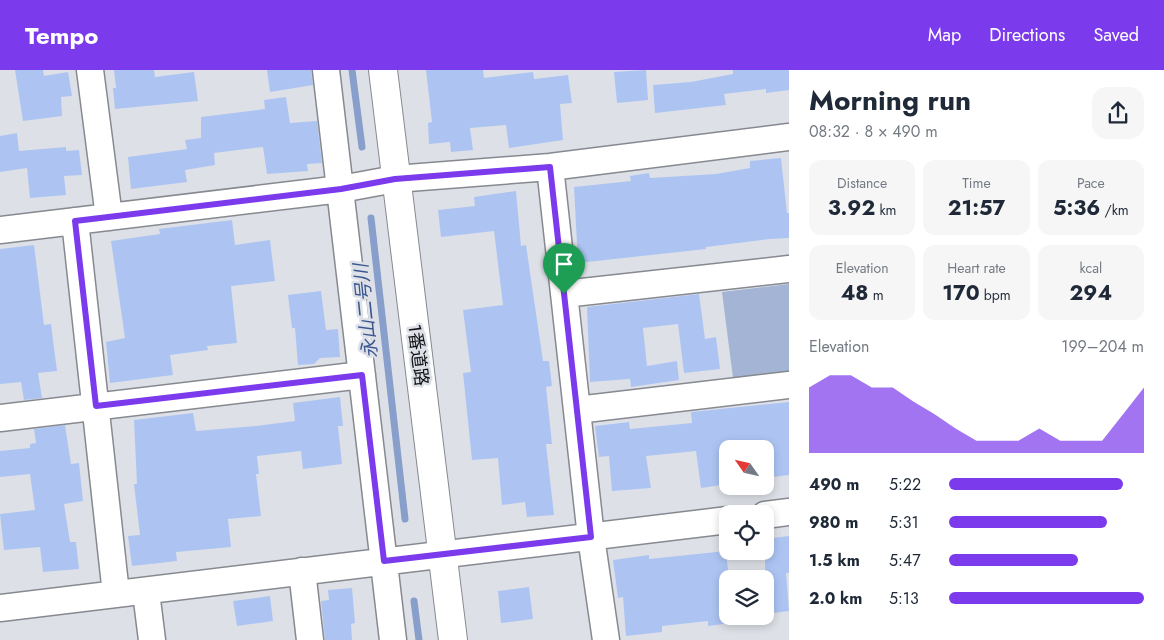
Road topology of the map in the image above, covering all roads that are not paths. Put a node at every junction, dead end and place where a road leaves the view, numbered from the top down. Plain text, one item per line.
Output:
1 (90, 70) edge
2 (326, 70) edge
3 (383, 70) edge
4 (789, 137) edge
5 (550, 167) junction
6 (395, 179) junction
7 (341, 189) junction
8 (109, 217) junction
9 (75, 221) junction
10 (0, 230) edge
11 (789, 268) edge
12 (564, 294) junction
13 (362, 375) junction
14 (789, 385) edge
15 (96, 406) junction
16 (577, 410) junction
17 (0, 418) edge
18 (789, 512) edge
19 (774, 514) edge
20 (719, 521) edge
21 (591, 537) junction
22 (443, 554) junction
23 (384, 561) junction
24 (302, 571) junction
25 (146, 592) junction
26 (116, 594) junction
27 (0, 608) edge
28 (152, 640) edge
29 (310, 640) edge
30 (393, 640) edge
31 (453, 640) edge
32 (606, 640) edge

1 - 8 street
2 - 7 street
3 - 6 street, 1番道路
4 - 5 street
5 - 6 street
5 - 12 street
6 - 7 street
6 - 22 street, 1番道路
7 - 8 street
7 - 13 street
8 - 9 street
9 - 10 street
9 - 15 street
11 - 12 street
12 - 16 street
13 - 15 street
13 - 23 street
14 - 16 street
15 - 17 street
15 - 26 street
16 - 21 street
18 - 19 street
20 - 21 street
21 - 22 street
21 - 32 street
22 - 23 street
22 - 31 street, 1番道路
23 - 24 street
23 - 30 street
24 - 25 street
24 - 29 street
25 - 26 street
25 - 28 street
26 - 27 street

